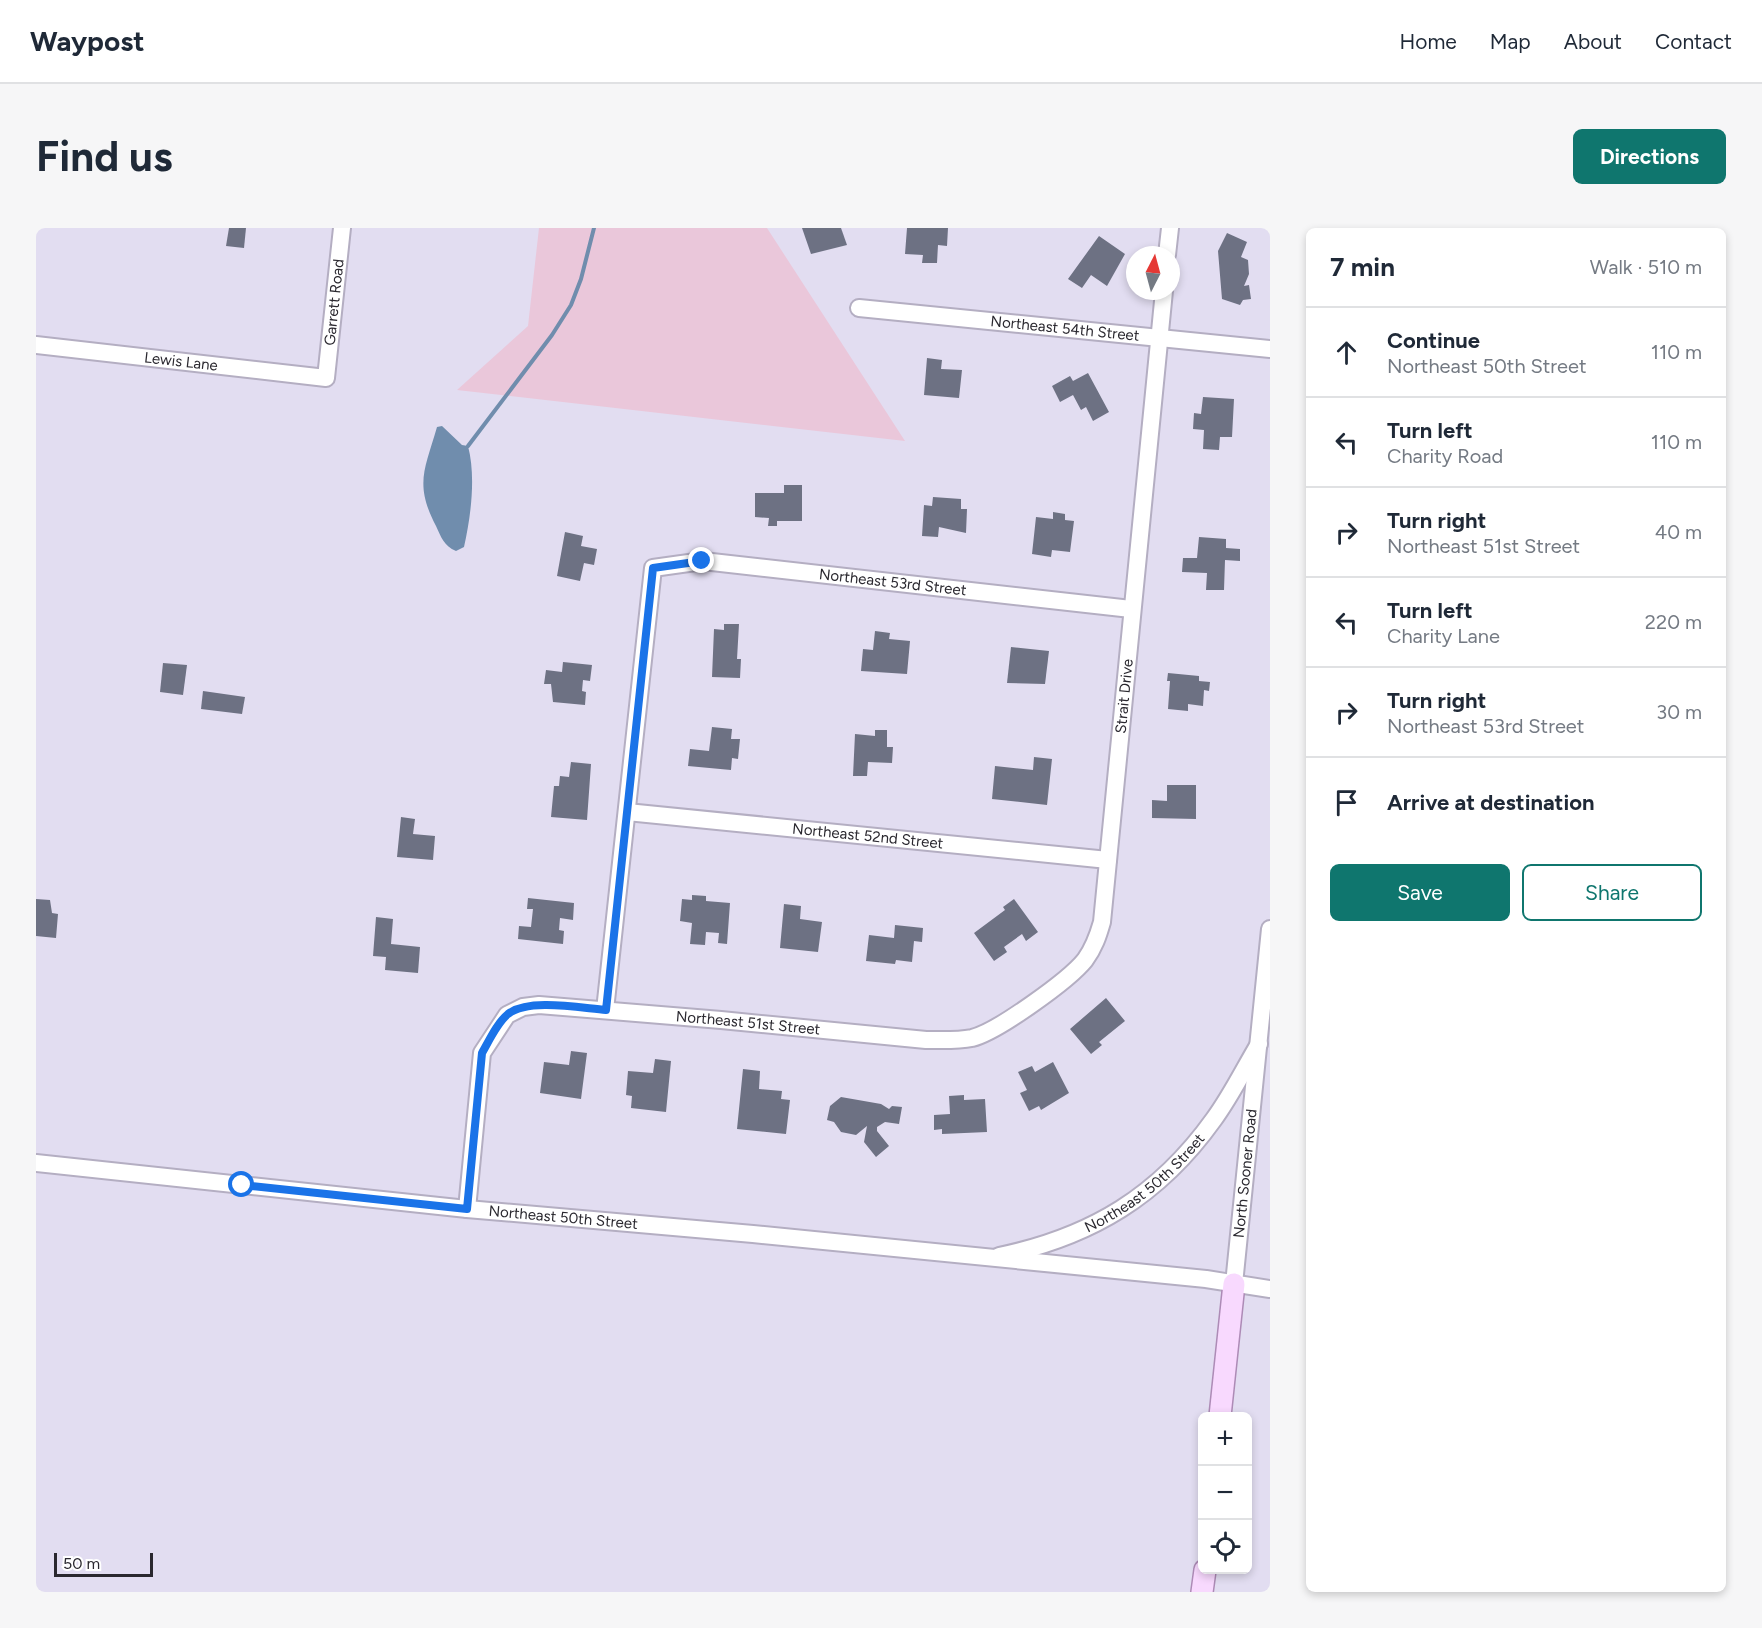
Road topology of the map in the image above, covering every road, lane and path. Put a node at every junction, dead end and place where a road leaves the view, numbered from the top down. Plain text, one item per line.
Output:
1 (342, 228) edge
2 (1170, 228) edge
3 (1168, 246) edge
4 (1163, 300) edge
5 (859, 308) dead end
6 (1159, 338) junction
7 (36, 345) edge
8 (1270, 349) edge
9 (326, 378) joint
10 (1131, 609) junction
11 (627, 812) junction
12 (1108, 860) junction
13 (1270, 929) edge
14 (606, 1010) junction
15 (972, 1038) joint
16 (1259, 1044) junction
17 (36, 1163) edge
18 (467, 1209) junction
19 (984, 1259) junction
20 (1234, 1284) junction
21 (1270, 1289) edge
22 (1220, 1412) edge
23 (1204, 1574) edge
24 (1202, 1592) edge

1 - 9 street, Garrett Road
2 - 3 street
4 - 6 street, Strait Drive
5 - 6 street, Northeast 54th Street
6 - 8 street, Northeast 54th Street
6 - 10 street, Strait Drive
7 - 9 street, Lewis Lane
10 - 11 street, Northeast 53rd Street
10 - 12 street, Strait Drive
11 - 12 street, Northeast 52nd Street
11 - 14 street
12 - 15 street, Strait Drive
13 - 16 street, North Sooner Road
14 - 15 street, Northeast 51st Street
14 - 18 street, Northeast 51st Street
16 - 19 street, Northeast 50th Street
16 - 20 street, North Sooner Road
17 - 18 street, Northeast 50th Street
18 - 19 street, Northeast 50th Street
19 - 20 street, Northeast 50th Street
20 - 21 street, Northeast 50th Street
20 - 22 main road, North Sooner Road
23 - 24 main road

